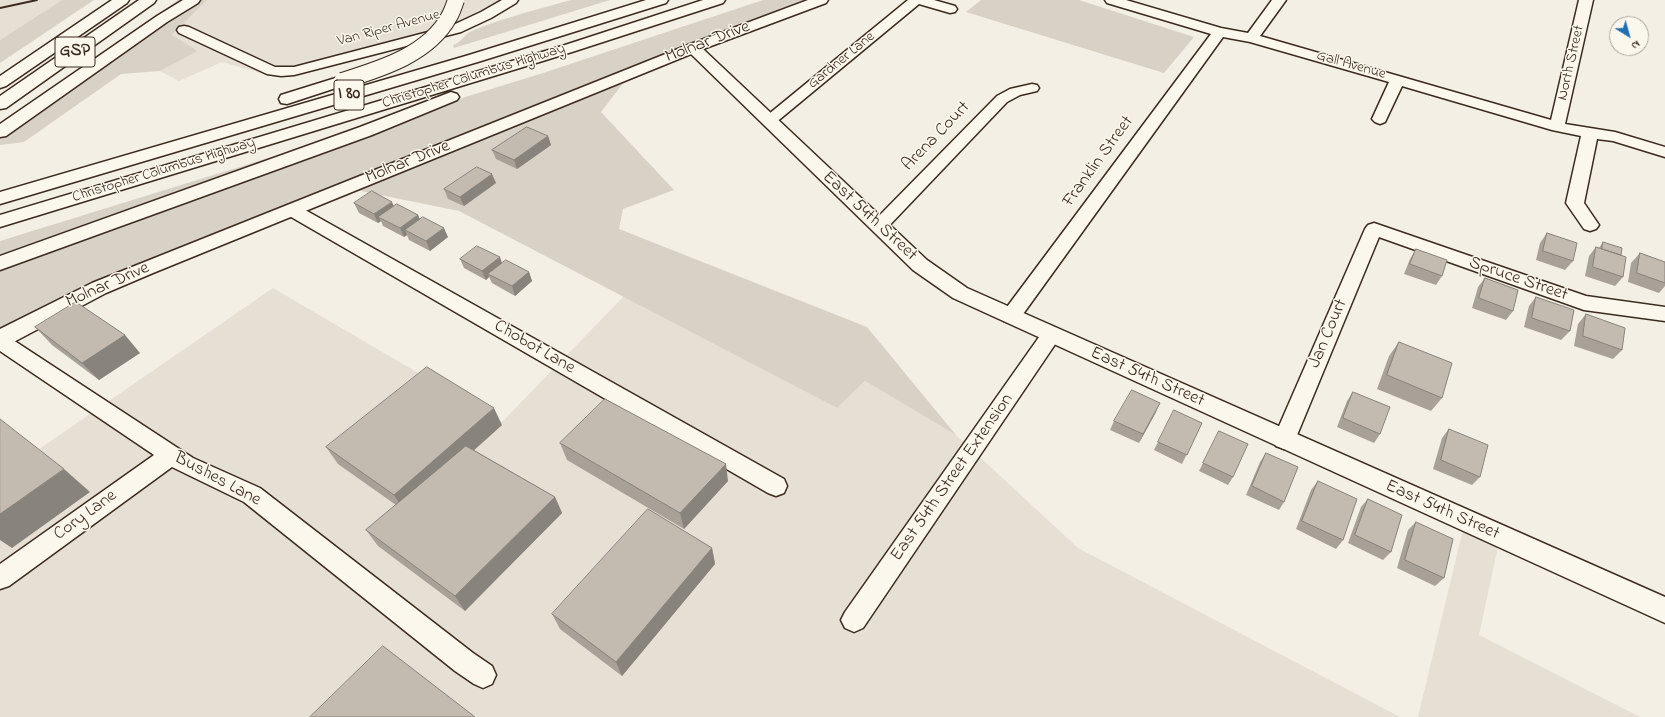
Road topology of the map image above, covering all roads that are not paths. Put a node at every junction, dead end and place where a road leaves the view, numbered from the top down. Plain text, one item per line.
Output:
1 (122, 0) edge
2 (149, 0) edge
3 (456, 0) edge
4 (511, 0) edge
5 (661, 0) edge
6 (718, 0) edge
7 (821, 0) edge
8 (916, 0) edge
9 (920, 0) edge
10 (1112, 0) edge
11 (1279, 0) edge
12 (1586, 0) edge
13 (191, 1) edge
14 (950, 9) dead end
15 (184, 30) dead end
16 (1219, 32) junction
17 (1252, 38) junction
18 (693, 48) junction
19 (567, 49) junction
20 (1397, 80) junction
21 (0, 83) edge
22 (1032, 88) dead end
23 (0, 104) edge
24 (1380, 119) dead end
25 (769, 121) junction
26 (1557, 127) junction
27 (0, 132) edge
28 (1590, 132) junction
29 (1665, 152) edge
30 (223, 183) junction
31 (35, 188) junction
32 (0, 198) edge
33 (292, 210) junction
34 (0, 221) edge
35 (1590, 225) dead end
36 (879, 226) junction
37 (1374, 229) joint
38 (0, 263) edge
39 (0, 268) edge
40 (1665, 314) edge
41 (1011, 316) junction
42 (1052, 335) junction
43 (0, 340) edge
44 (1284, 440) junction
45 (171, 455) junction
46 (776, 486) dead end
47 (0, 578) edge
48 (1665, 610) edge
49 (854, 620) dead end
50 (483, 675) dead end

1 - 21 main road, GSP
2 - 23 main road, GSP
3 - 31 main road, bridge
4 - 15 street, Van Riper Avenue
5 - 31 main road, Christopher Columbus Highway / I 80
6 - 19 main road, Christopher Columbus Highway / I 80
7 - 18 main road, Molnar Drive
8 - 25 street, Gardner Lane
9 - 14 street
10 - 16 street, Gall Avenue
11 - 17 street
12 - 26 street, North Street
13 - 27 main road
16 - 17 street, Gall Avenue
16 - 41 street, Franklin Street
17 - 20 street, Gall Avenue
18 - 25 main road, East 54th Street
18 - 33 main road, Molnar Drive
19 - 30 main road
19 - 34 main road, Christopher Columbus Highway / I 80
20 - 24 street
20 - 26 street, Gall Avenue
22 - 36 street, Arena Court
25 - 36 main road, East 54th Street
26 - 28 street, Gall Avenue
28 - 29 street, Gall Avenue
28 - 35 street
30 - 38 main road
30 - 39 main road
31 - 32 main road, Christopher Columbus Highway / I 80
33 - 43 main road, Molnar Drive
33 - 46 street, Chobot Lane
36 - 41 main road, East 54th Street
37 - 40 street, Spruce Street
37 - 44 street, Jan Court
41 - 42 main road, East 54th Street
42 - 44 main road, East 54th Street
42 - 49 street, East 54th Street Extension
43 - 45 street, Bushes Lane
44 - 48 main road, East 54th Street
45 - 47 street, Cory Lane
45 - 50 street, Bushes Lane

